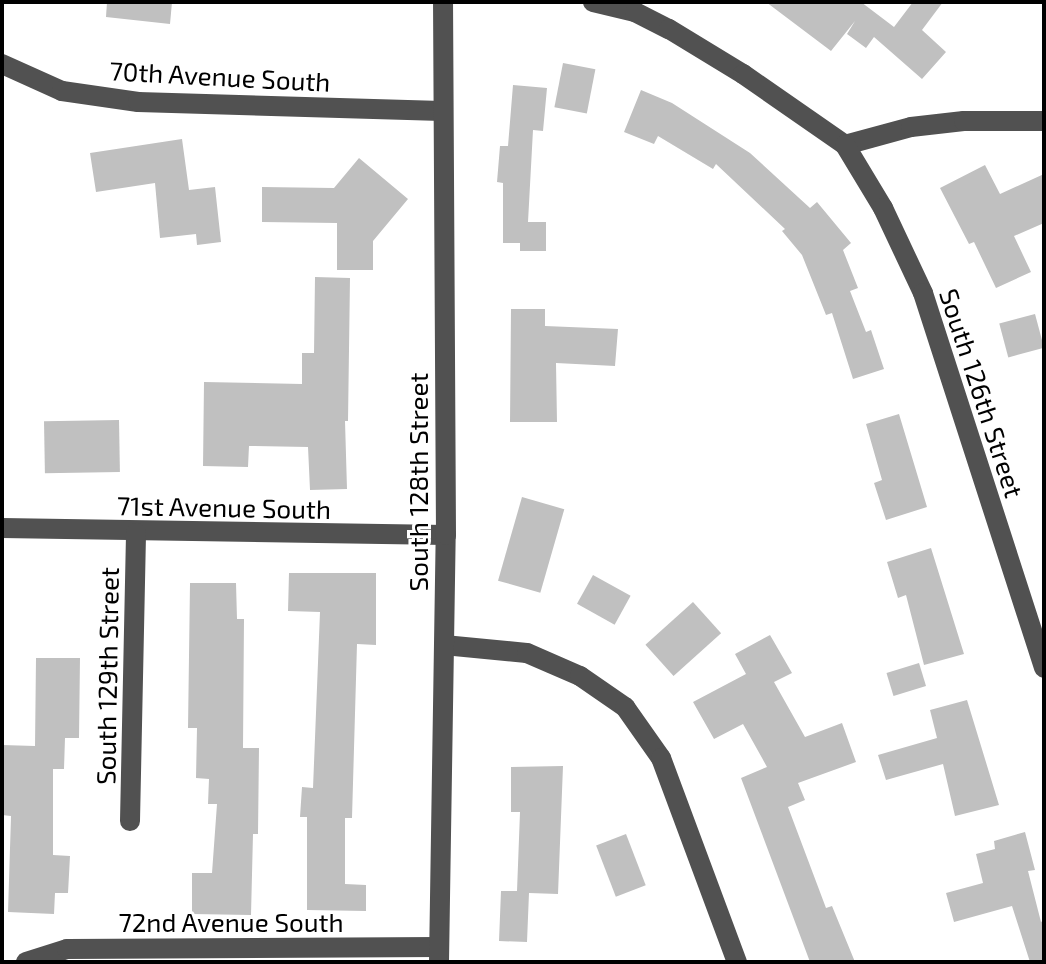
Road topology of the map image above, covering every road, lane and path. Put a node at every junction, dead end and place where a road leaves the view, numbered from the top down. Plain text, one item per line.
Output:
1 (443, 2) edge
2 (593, 2) edge
3 (2, 64) edge
4 (442, 111) junction
5 (1044, 121) edge
6 (845, 145) junction
7 (2, 528) edge
8 (136, 533) junction
9 (446, 535) junction
10 (444, 645) junction
11 (1044, 668) edge
12 (130, 821) dead end
13 (439, 954) edge
14 (26, 962) edge
15 (737, 962) edge

1 - 4 street, South 128th Street
2 - 6 street
3 - 4 street, 70th Avenue South
4 - 9 street, South 128th Street
5 - 6 street
6 - 11 street, South 126th Street
7 - 8 street, 71st Avenue South
8 - 9 street, 71st Avenue South
8 - 12 street, South 129th Street
9 - 10 street, South 128th Street
10 - 13 street, South 128th Street
10 - 15 street
13 - 14 street, 72nd Avenue South

